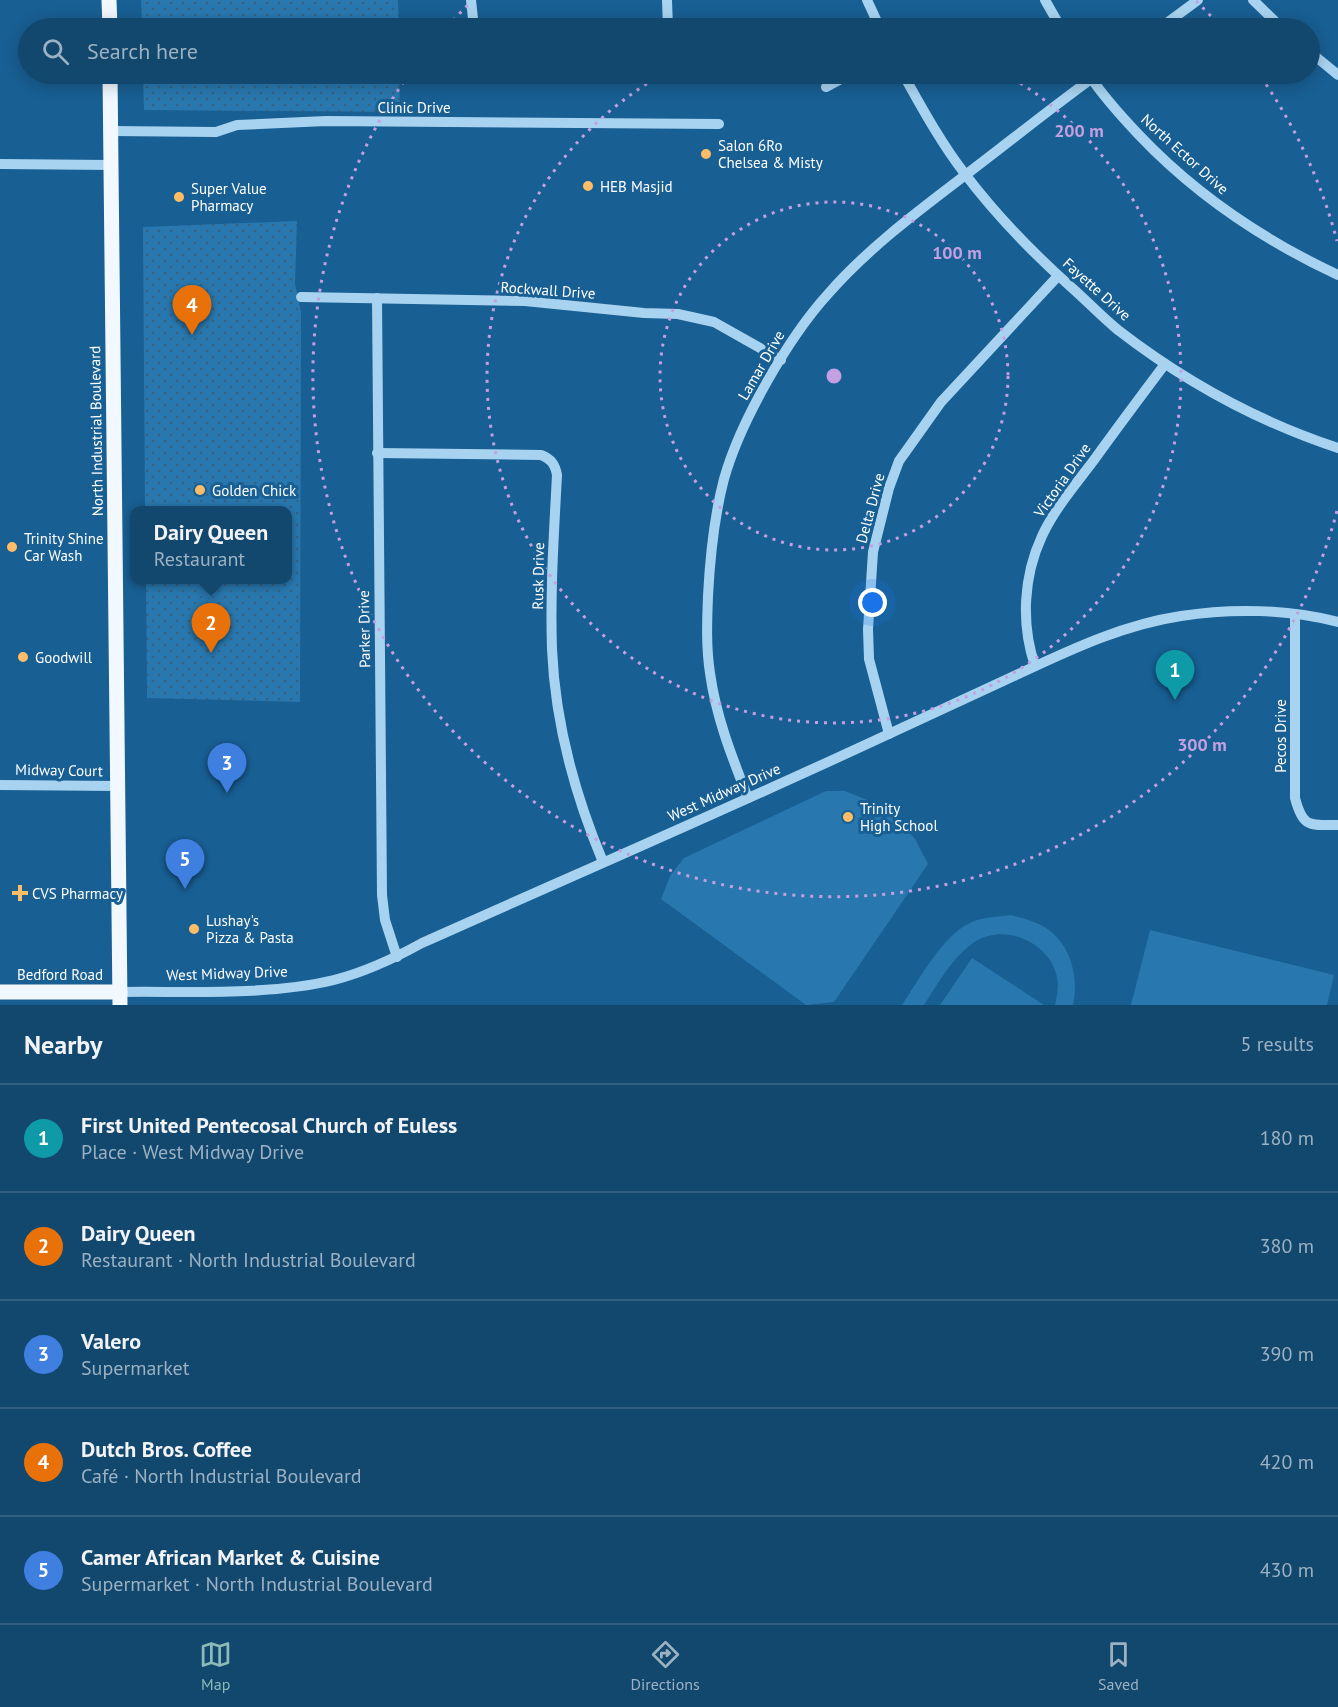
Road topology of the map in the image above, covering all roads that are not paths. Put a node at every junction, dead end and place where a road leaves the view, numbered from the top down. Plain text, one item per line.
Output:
1 (110, 0) edge
2 (471, 0) edge
3 (667, 0) edge
4 (867, 0) edge
5 (1045, 0) edge
6 (1198, 0) edge
7 (1253, 0) edge
8 (110, 18) edge
9 (473, 18) edge
10 (668, 18) edge
11 (875, 18) edge
12 (1055, 18) edge
13 (1174, 18) edge
14 (1272, 18) edge
15 (1320, 60) edge
16 (1338, 75) edge
17 (110, 84) edge
18 (832, 84) edge
19 (909, 84) edge
20 (1081, 84) edge
21 (1099, 84) edge
22 (826, 87) dead end
23 (719, 124) dead end
24 (111, 131) junction
25 (0, 164) edge
26 (111, 165) junction
27 (965, 175) junction
28 (1058, 276) junction
29 (1338, 276) edge
30 (301, 297) dead end
31 (377, 298) junction
32 (781, 360) junction
33 (1165, 364) junction
34 (1338, 448) edge
35 (377, 453) junction
36 (1295, 614) junction
37 (1338, 622) edge
38 (1035, 666) junction
39 (889, 734) junction
40 (0, 785) edge
41 (118, 786) junction
42 (748, 798) junction
43 (1338, 825) edge
44 (603, 862) junction
45 (397, 957) junction
46 (0, 992) edge
47 (120, 998) edge

1 - 8 main road
2 - 9 street
3 - 10 street
4 - 11 street
5 - 12 street
6 - 13 street
7 - 14 street
15 - 16 street
17 - 24 main road, North Industrial Boulevard
18 - 22 street
19 - 27 street, Fayette Drive
20 - 27 street, Lamar Drive
21 - 29 street, North Ector Drive
23 - 24 street, Clinic Drive
24 - 26 main road, North Industrial Boulevard
25 - 26 street
26 - 41 main road, North Industrial Boulevard
27 - 28 street, Fayette Drive
27 - 32 street, Lamar Drive
28 - 33 street, Fayette Drive
28 - 39 street, Delta Drive
30 - 31 street, Rockwall Drive
31 - 32 street, Rockwall Drive
31 - 35 street, Parker Drive
32 - 42 street, Lamar Drive
33 - 34 street, Fayette Drive
33 - 38 street, Victoria Drive
35 - 44 street, Rusk Drive
35 - 45 street, Parker Drive
36 - 37 street, West Midway Drive
36 - 38 street, West Midway Drive
36 - 43 street, Pecos Drive
38 - 39 street, West Midway Drive
39 - 42 street, West Midway Drive
40 - 41 street, Midway Court
41 - 47 main road, North Industrial Boulevard
42 - 44 street, West Midway Drive
44 - 45 street, West Midway Drive
45 - 47 street, West Midway Drive
46 - 47 main road, Bedford Road

